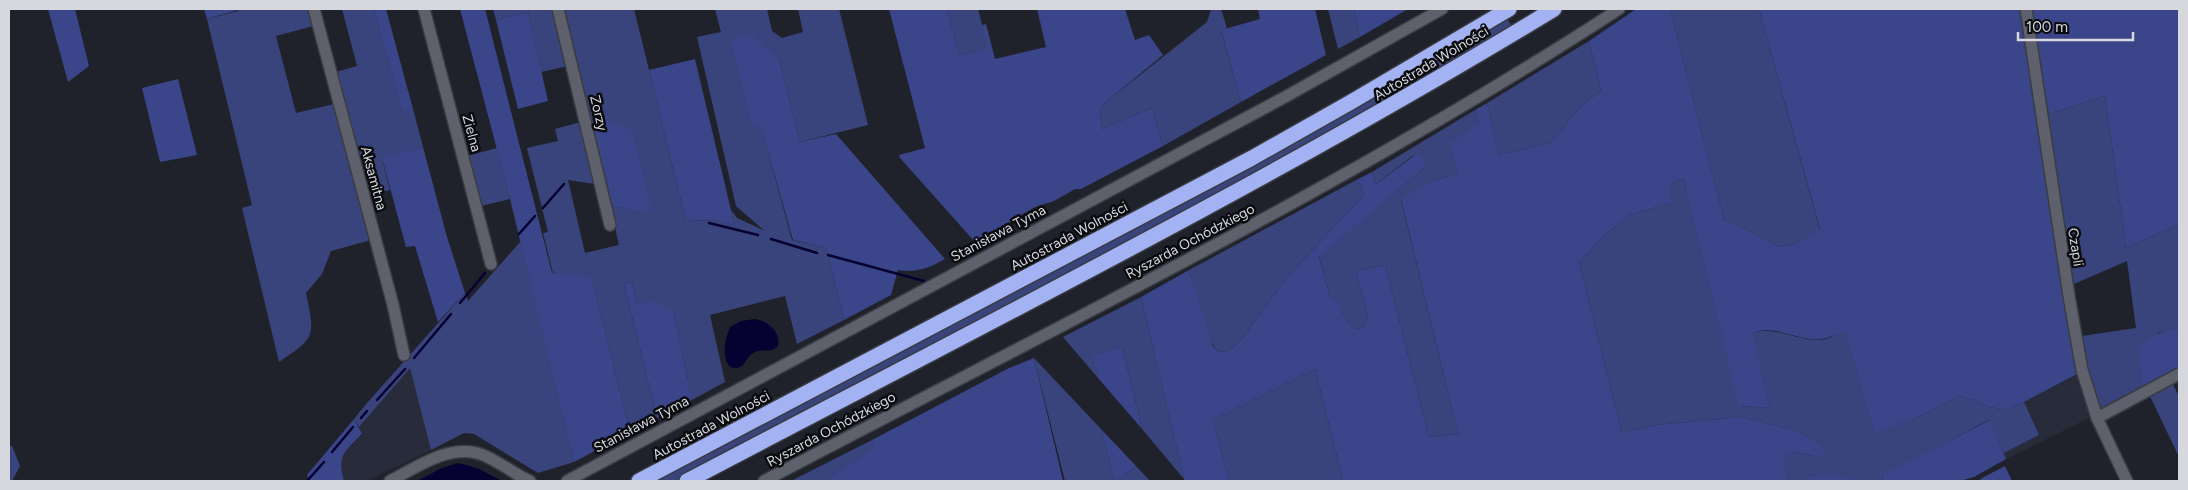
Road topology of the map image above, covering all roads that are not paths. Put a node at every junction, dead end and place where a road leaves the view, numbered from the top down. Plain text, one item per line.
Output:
1 (314, 9) edge
2 (424, 9) edge
3 (558, 9) edge
4 (1442, 9) edge
5 (1510, 9) edge
6 (1554, 9) edge
7 (1619, 9) edge
8 (2026, 9) edge
9 (610, 225) dead end
10 (491, 264) dead end
11 (404, 355) dead end
12 (2179, 374) edge
13 (2097, 418) junction
14 (390, 481) edge
15 (530, 481) edge
16 (567, 481) edge
17 (639, 481) edge
18 (687, 481) edge
19 (764, 481) edge
20 (2127, 481) edge

1 - 11 street, Aksamitna
2 - 10 street, Zielna
3 - 9 street, Zorzy
4 - 16 street, Stanisława Tyma
5 - 17 highway, Autostrada Wolności
6 - 18 highway, Autostrada Wolności
7 - 19 street, Ryszarda Ochódzkiego
8 - 13 street, Czapli
12 - 13 street
13 - 20 street, Czapli
14 - 15 street

